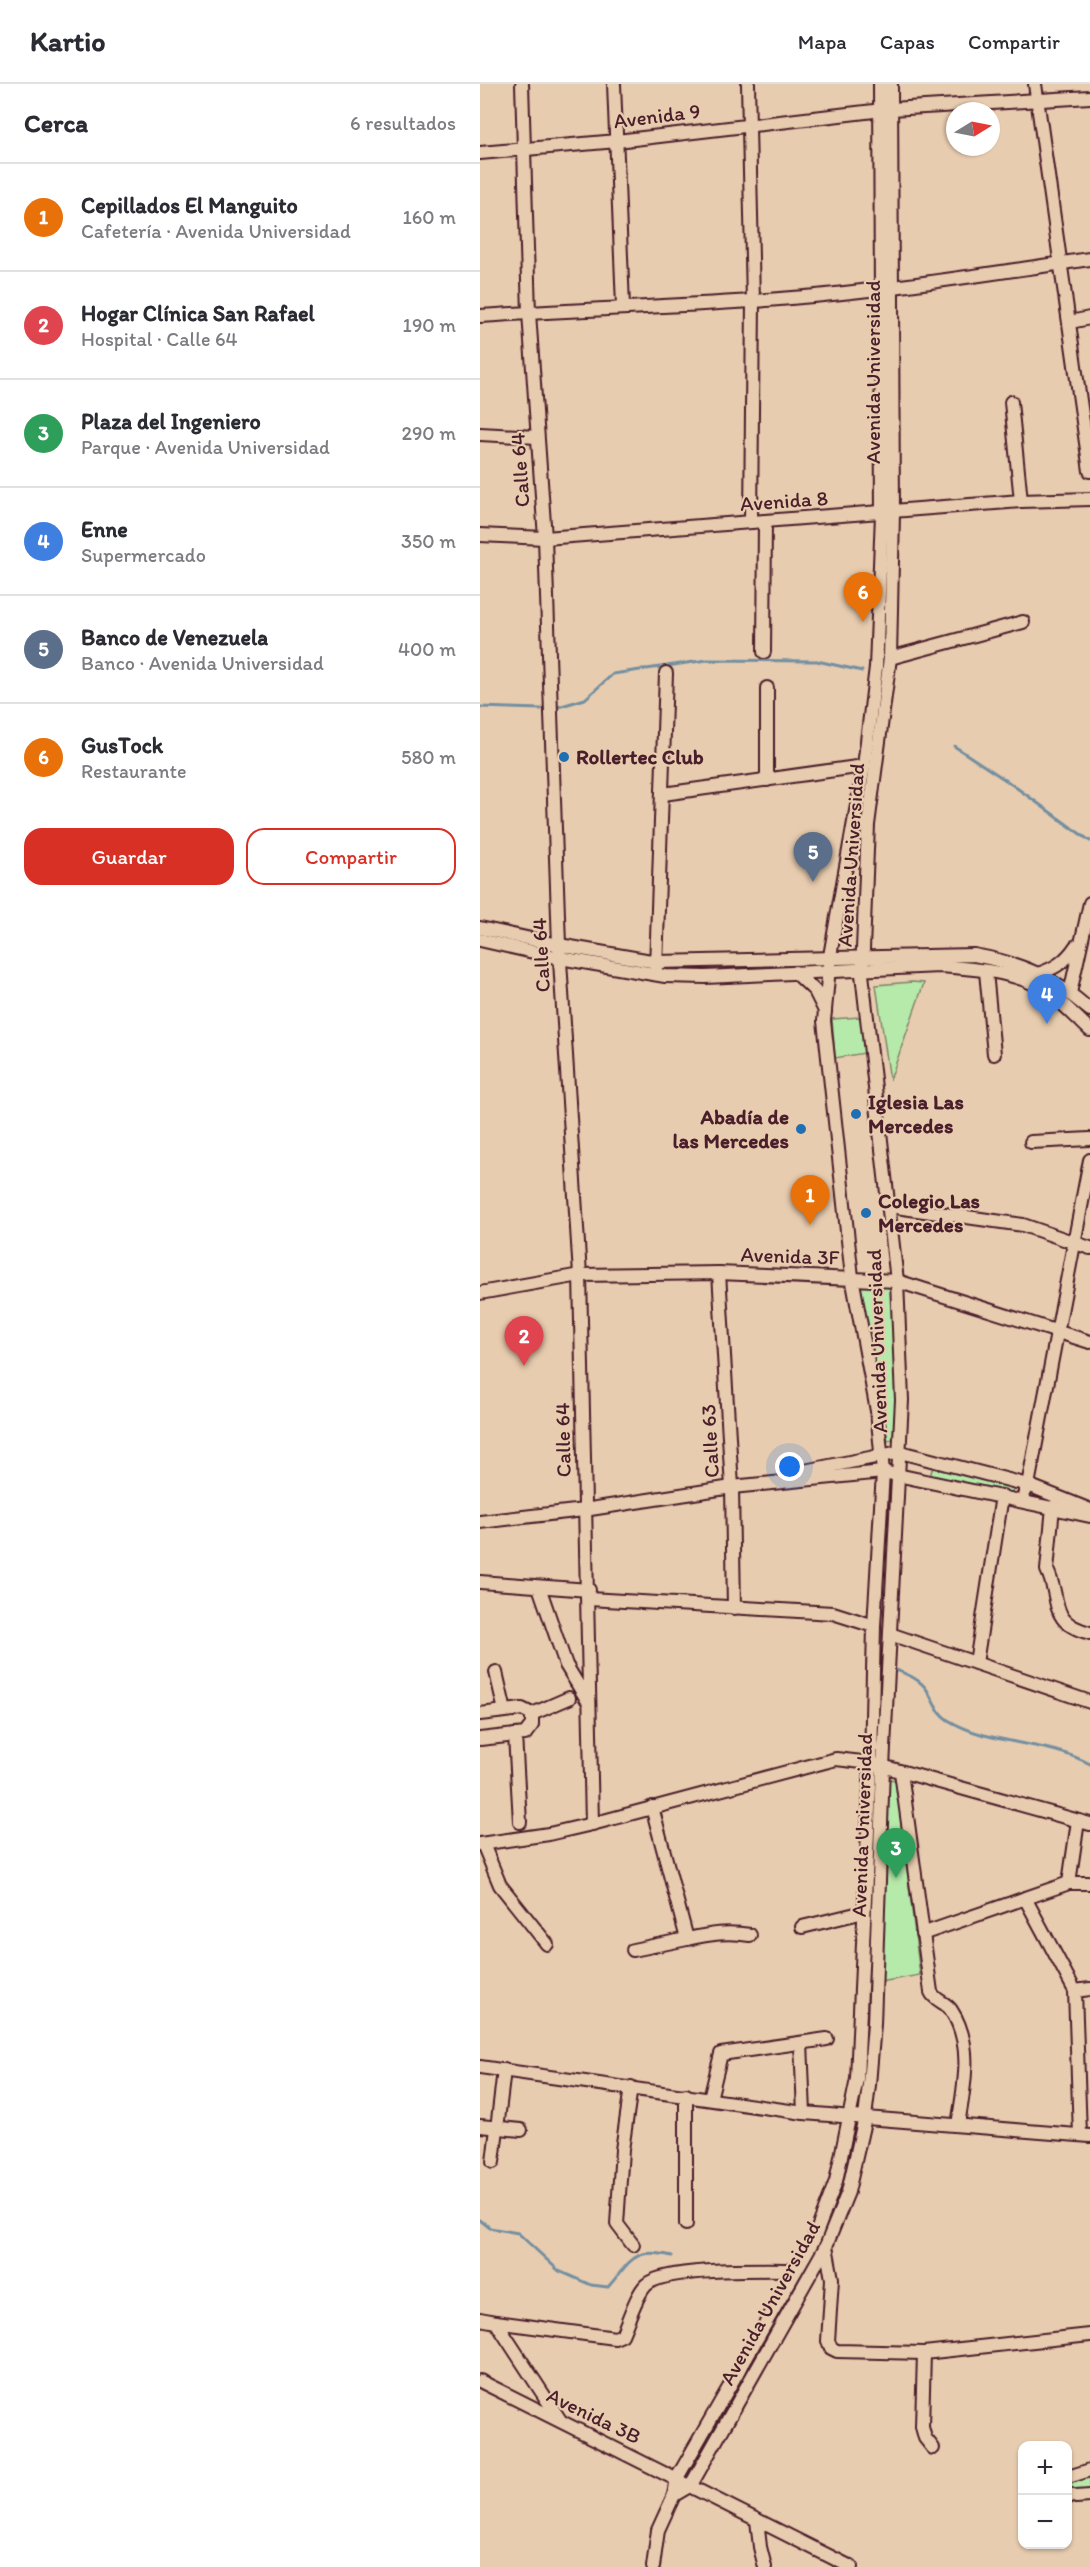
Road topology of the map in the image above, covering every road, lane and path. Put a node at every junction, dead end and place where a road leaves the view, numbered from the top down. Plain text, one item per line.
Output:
1 (522, 84) edge
2 (614, 84) edge
3 (748, 84) edge
4 (880, 84) edge
5 (891, 84) edge
6 (1035, 84) edge
7 (1090, 97) edge
8 (1037, 101) junction
9 (885, 110) junction
10 (750, 124) junction
11 (617, 141) junction
12 (525, 148) junction
13 (480, 153) edge
14 (1090, 259) edge
15 (1061, 263) junction
16 (886, 287) junction
17 (753, 301) junction
18 (623, 306) junction
19 (529, 313) junction
20 (480, 316) edge
21 (1090, 318) edge
22 (1070, 322) junction
23 (1084, 385) edge
24 (1011, 402) dead end
25 (480, 434) edge
26 (537, 437) junction
27 (1090, 471) edge
28 (1090, 499) edge
29 (1021, 501) junction
30 (888, 513) junction
31 (765, 521) junction
32 (751, 522) junction
33 (480, 535) edge
34 (544, 538) junction
35 (1023, 622) dead end
36 (764, 652) dead end
37 (890, 658) junction
38 (666, 673) dead end
39 (767, 688) dead end
40 (864, 766) junction
41 (767, 780) junction
42 (663, 794) junction
43 (1090, 903) edge
44 (480, 928) edge
45 (1080, 939) junction
46 (480, 940) edge
47 (559, 951) junction
48 (863, 956) junction
49 (830, 957) junction
50 (657, 962) junction
51 (830, 970) junction
52 (862, 970) junction
53 (795, 972) junction
54 (986, 972) junction
55 (1038, 974) junction
56 (656, 975) junction
57 (1070, 993) junction
58 (1090, 1010) edge
59 (825, 1012) junction
60 (1090, 1030) edge
61 (994, 1054) dead end
62 (1090, 1139) edge
63 (1031, 1142) dead end
64 (1090, 1160) edge
65 (889, 1206) junction
66 (1075, 1244) junction
67 (1090, 1248) edge
68 (720, 1273) junction
69 (580, 1275) junction
70 (852, 1277) junction
71 (897, 1281) junction
72 (480, 1293) edge
73 (1058, 1331) junction
74 (1090, 1342) edge
75 (900, 1452) junction
76 (881, 1454) junction
77 (883, 1472) junction
78 (898, 1474) junction
79 (1028, 1485) junction
80 (732, 1487) junction
81 (1002, 1496) junction
82 (1021, 1500) junction
83 (1053, 1507) junction
84 (584, 1510) junction
85 (1090, 1510) edge
86 (1090, 1516) edge
87 (480, 1522) edge
88 (480, 1582) edge
89 (539, 1587) junction
90 (589, 1595) junction
91 (735, 1608) junction
92 (874, 1626) junction
93 (1090, 1633) edge
94 (890, 1634) junction
95 (976, 1664) junction
96 (496, 1672) dead end
97 (569, 1698) dead end
98 (1090, 1702) edge
99 (590, 1705) junction
100 (506, 1711) junction
101 (480, 1714) edge
102 (532, 1714) junction
103 (515, 1735) junction
104 (480, 1739) edge
105 (877, 1765) junction
106 (901, 1772) junction
107 (652, 1807) junction
108 (520, 1822) dead end
109 (1084, 1823) edge
110 (592, 1824) junction
111 (482, 1844) edge
112 (1069, 1883) junction
113 (1090, 1883) edge
114 (1025, 1898) junction
115 (864, 1912) junction
116 (802, 1927) dead end
117 (922, 1934) junction
118 (750, 1935) dead end
119 (687, 1939) junction
120 (547, 1944) dead end
121 (633, 1950) dead end
122 (1090, 1989) edge
123 (1075, 1991) junction
124 (827, 2039) dead end
125 (801, 2043) junction
126 (480, 2067) edge
127 (504, 2070) junction
128 (631, 2087) junction
129 (686, 2095) junction
130 (710, 2099) junction
131 (804, 2113) junction
132 (851, 2116) junction
133 (865, 2117) junction
134 (958, 2125) junction
135 (480, 2126) edge
136 (496, 2128) junction
137 (521, 2130) dead end
138 (1085, 2135) edge
139 (493, 2162) dead end
140 (686, 2224) dead end
141 (633, 2245) dead end
142 (826, 2246) junction
143 (796, 2270) junction
144 (480, 2319) edge
145 (496, 2322) junction
146 (1090, 2335) edge
147 (924, 2353) junction
148 (480, 2381) edge
149 (561, 2421) junction
150 (933, 2448) dead end
151 (1090, 2470) edge
152 (1072, 2475) edge
153 (677, 2478) junction
154 (691, 2485) junction
155 (1071, 2495) edge
156 (674, 2496) junction
157 (1090, 2496) edge
158 (758, 2520) junction
159 (653, 2567) edge
160 (765, 2567) edge
161 (851, 2567) edge

1 - 12 street, Calle 64
2 - 11 street
3 - 10 street
4 - 9 street, Avenida Universidad
5 - 9 street, Avenida Universidad
6 - 8 street
7 - 8 street, Avenida 9
8 - 9 street, Avenida 9
8 - 15 street
9 - 10 street, Avenida 9
9 - 16 street, Avenida Universidad
10 - 11 street, Avenida 9
10 - 17 street
11 - 12 street, Avenida 9
11 - 18 street
12 - 13 street, Avenida 9
12 - 19 street, Calle 64
14 - 15 street
15 - 16 street
15 - 22 street
16 - 17 street
16 - 30 street, Avenida Universidad
17 - 18 street
17 - 32 street
18 - 19 street
19 - 20 street
19 - 26 street, Calle 64
21 - 22 street
22 - 23 street
23 - 27 street
24 - 29 street
25 - 26 street
26 - 34 street, Calle 64
28 - 29 street, Avenida 8
29 - 30 street, Avenida 8
30 - 31 street, Avenida 8
30 - 37 street, Avenida Universidad
30 - 40 street, Avenida Universidad
31 - 32 street, Avenida 8
31 - 36 street
32 - 34 street, Avenida 8
33 - 34 street, Avenida 8
34 - 47 street, Calle 64
35 - 37 street
37 - 48 street, Avenida Universidad
38 - 42 street
39 - 41 street
40 - 41 street
40 - 49 street, Avenida Universidad
41 - 42 street
42 - 50 street
43 - 45 street
44 - 47 street
45 - 55 street
45 - 57 street
46 - 47 street
47 - 50 street
47 - 56 street
47 - 69 street, Calle 64
48 - 49 street
48 - 52 street, Avenida Universidad
48 - 55 street
49 - 50 street
49 - 51 street, Avenida Universidad
50 - 56 street
51 - 52 street
51 - 53 street
51 - 59 street, Avenida Universidad
52 - 54 street
52 - 65 street, Avenida Universidad
53 - 56 street
53 - 59 street
54 - 60 street
54 - 61 street
55 - 57 street
57 - 58 street
59 - 70 street, Avenida Universidad
62 - 63 street
64 - 66 street
65 - 66 street
65 - 71 street, Avenida Universidad
66 - 67 street
66 - 73 street
68 - 69 street, Avenida 3F
68 - 70 street, Avenida 3F
68 - 80 street, Calle 63
69 - 72 street, Avenida 3F
69 - 84 street, Calle 64
70 - 71 street, Avenida 3F
70 - 76 street, Avenida Universidad
71 - 73 street, Avenida 3F
71 - 75 street, Avenida Universidad
73 - 74 street, Avenida 3F
73 - 79 street
75 - 76 street
75 - 78 street, Avenida Universidad
75 - 79 street
76 - 77 street, Avenida Universidad
76 - 80 street
77 - 78 street
77 - 80 street
77 - 92 street, Avenida Universidad
78 - 81 street
78 - 94 street, Avenida Universidad
79 - 82 street
79 - 85 street
80 - 84 street
80 - 91 street, Calle 63
81 - 82 street
81 - 95 street
82 - 83 street
83 - 86 street
83 - 93 street
84 - 87 street
84 - 90 street, Calle 64
88 - 89 street
89 - 90 street
89 - 99 street
90 - 91 street
90 - 99 street, Calle 64
91 - 92 street
92 - 105 street, Avenida Universidad
94 - 95 street
94 - 105 street, Avenida Universidad
95 - 98 street
96 - 100 street
97 - 102 street
99 - 110 street, Calle 64
100 - 101 street
100 - 102 street
102 - 103 street
103 - 104 street
103 - 108 street
105 - 106 street
105 - 107 street
105 - 115 street, Avenida Universidad
105 - 133 street, Avenida Universidad
106 - 109 street
106 - 117 street
107 - 110 street
107 - 119 street
109 - 112 street
110 - 111 street
111 - 120 street
112 - 113 street
112 - 114 street
114 - 117 street
114 - 123 street
115 - 116 street
115 - 132 street, Avenida Universidad
117 - 134 street
118 - 119 street
119 - 121 street
122 - 123 street
123 - 138 street
124 - 125 street
125 - 130 street
125 - 131 street
126 - 127 street
127 - 128 street
127 - 136 street
128 - 129 street
128 - 141 street
129 - 130 street
129 - 140 street
130 - 131 street
131 - 132 street
132 - 133 street
132 - 143 street, Avenida Universidad
133 - 134 street
133 - 142 street, Avenida Universidad
134 - 138 street
135 - 136 street
136 - 137 street
136 - 139 street
142 - 147 street
142 - 154 street, Avenida Universidad
143 - 145 street
143 - 153 street, Avenida Universidad
144 - 145 street
145 - 149 street
146 - 147 street
147 - 150 street
148 - 149 street, Avenida 3B
149 - 153 street, Avenida 3B
151 - 152 street
153 - 154 street, Avenida 3B
153 - 156 street
154 - 156 street
154 - 158 street, Avenida 3B
155 - 157 street
156 - 159 street
158 - 160 street
158 - 161 street, Avenida 3B

